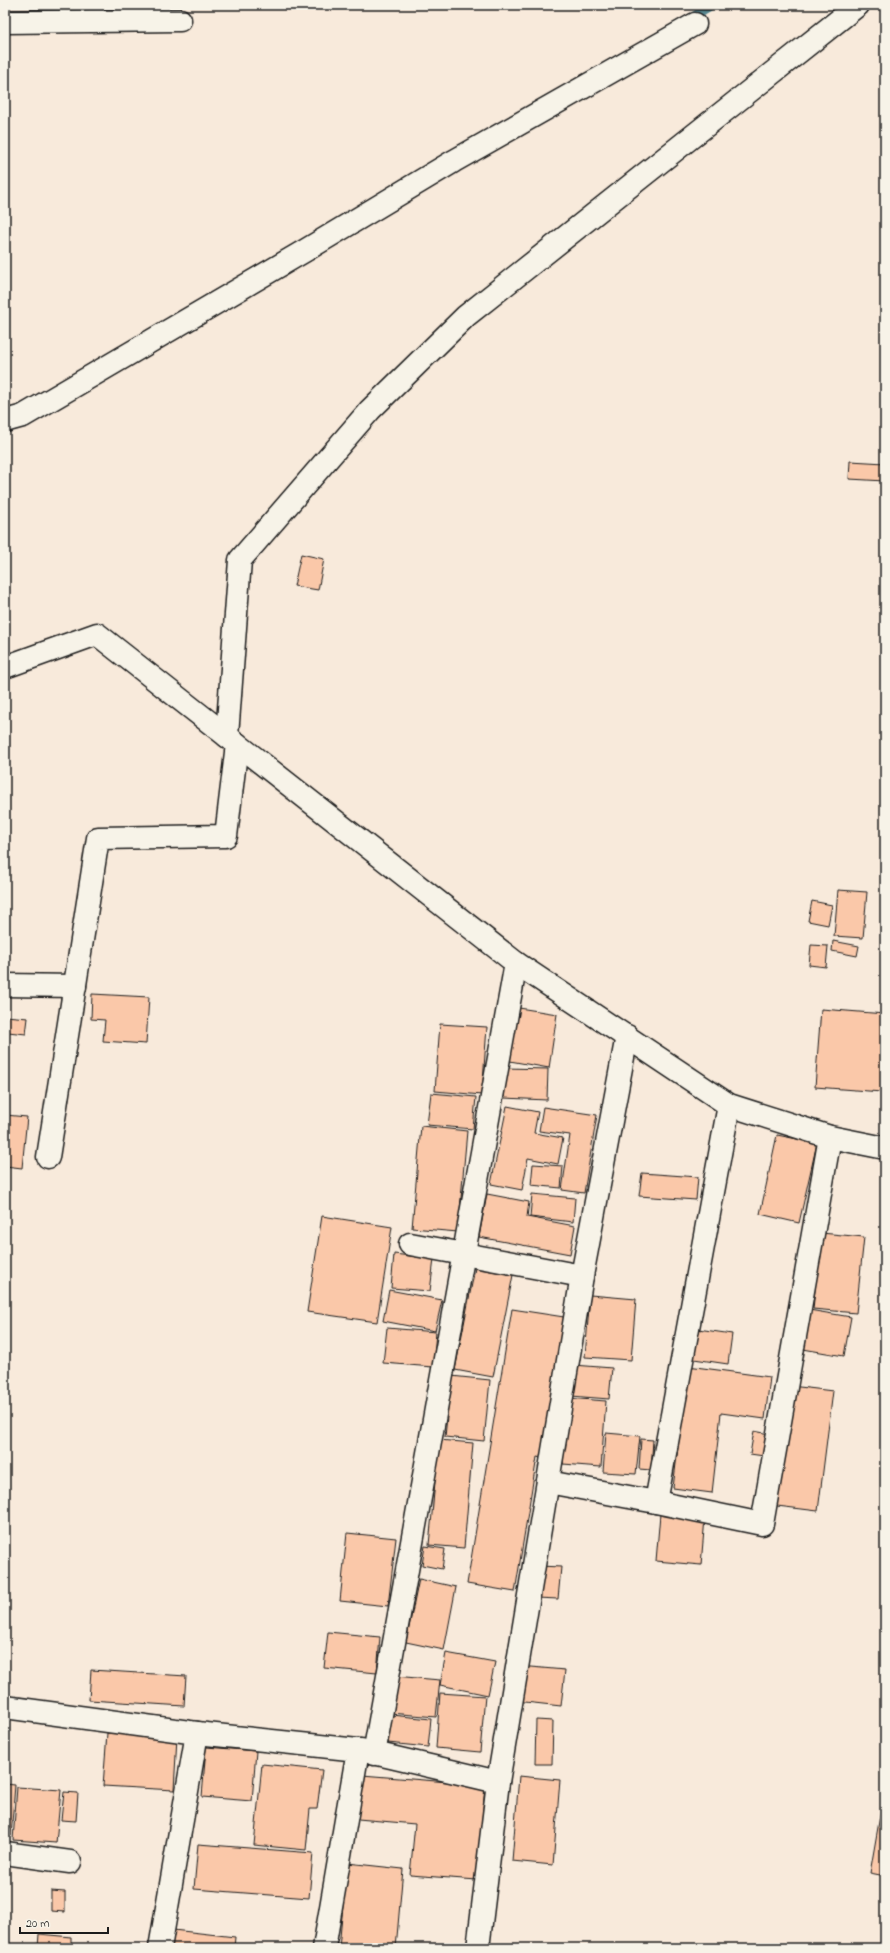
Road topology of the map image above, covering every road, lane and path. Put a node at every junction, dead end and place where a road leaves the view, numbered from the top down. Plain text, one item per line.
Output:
1 (858, 5) edge
2 (180, 20) dead end
3 (5, 22) edge
4 (695, 24) dead end
5 (5, 421) edge
6 (5, 667) edge
7 (232, 740) junction
8 (516, 962) junction
9 (5, 985) edge
10 (75, 986) junction
11 (627, 1036) junction
12 (729, 1105) junction
13 (830, 1137) junction
14 (885, 1148) edge
15 (48, 1157) dead end
16 (410, 1244) dead end
17 (464, 1253) junction
18 (582, 1276) junction
19 (548, 1482) junction
20 (656, 1502) junction
21 (5, 1707) edge
22 (197, 1733) junction
23 (366, 1752) junction
24 (498, 1782) junction
25 (5, 1853) edge
26 (70, 1862) dead end
27 (160, 1948) edge
28 (324, 1948) edge
29 (478, 1948) edge

1 - 7 street
2 - 3 street
4 - 5 street
6 - 7 street
7 - 8 street
7 - 10 street
8 - 11 street
8 - 17 street
9 - 10 street
10 - 15 street
11 - 12 street
11 - 18 street
12 - 13 street
12 - 20 street
13 - 14 street
13 - 20 street
16 - 17 street
17 - 18 street
17 - 23 street
18 - 19 street
19 - 20 street
19 - 24 street
21 - 22 street
22 - 23 street
22 - 27 street
23 - 24 street
23 - 28 street
24 - 29 street
25 - 26 street

